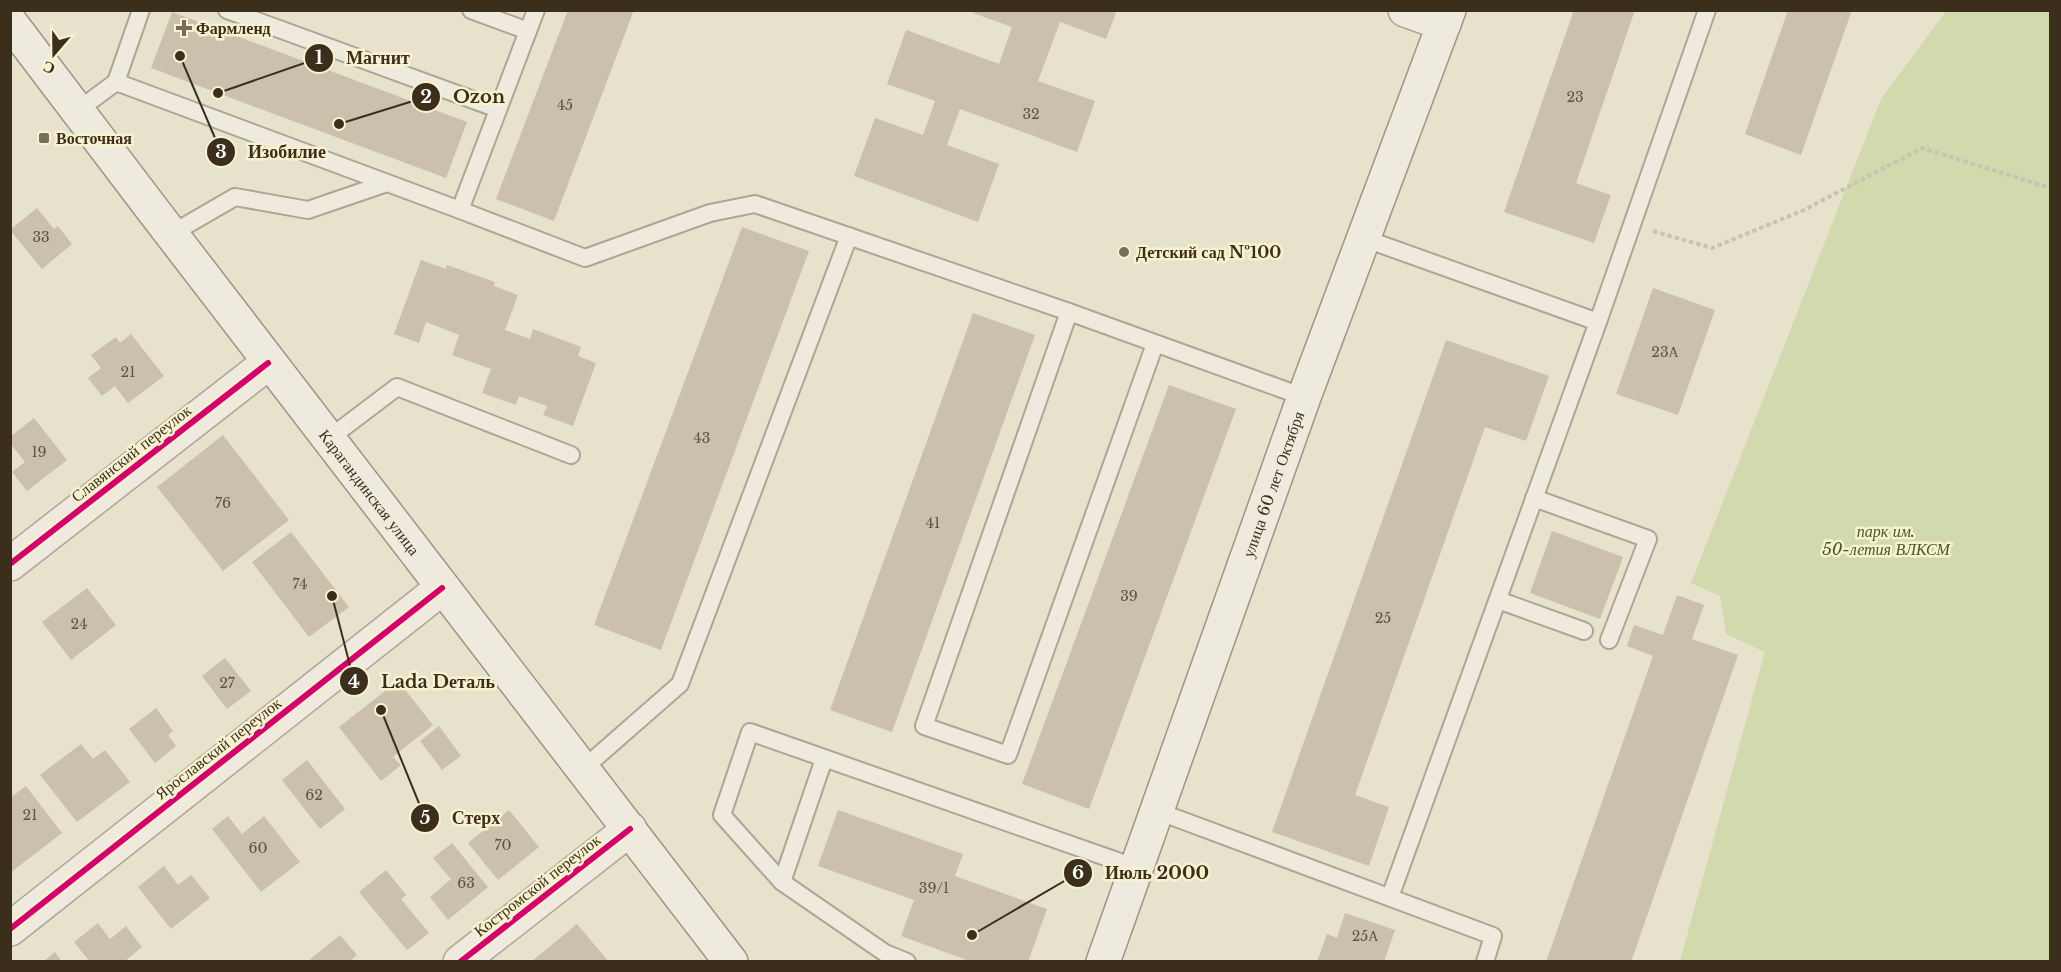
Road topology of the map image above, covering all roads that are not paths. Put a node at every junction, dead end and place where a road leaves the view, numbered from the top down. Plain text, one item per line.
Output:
1 (141, 10) edge
2 (227, 10) edge
3 (471, 10) edge
4 (536, 10) edge
5 (1405, 10) edge
6 (1707, 10) edge
7 (1446, 17) edge
8 (10, 22) edge
9 (528, 31) junction
10 (116, 82) junction
11 (498, 109) junction
12 (77, 111) junction
13 (384, 184) junction
14 (460, 210) junction
15 (171, 234) junction
16 (849, 236) junction
17 (1363, 238) junction
18 (1069, 312) junction
19 (1598, 322) junction
20 (1155, 344) junction
21 (268, 363) junction
22 (1304, 397) junction
23 (327, 440) junction
24 (572, 455) dead end
25 (1534, 498) junction
26 (10, 564) edge
27 (442, 588) junction
28 (1498, 600) junction
29 (1584, 631) dead end
30 (1609, 640) dead end
31 (824, 759) junction
32 (584, 768) junction
33 (1157, 810) junction
34 (630, 830) junction
35 (1137, 868) junction
36 (782, 882) junction
37 (1390, 897) junction
38 (10, 929) edge
39 (460, 962) edge
40 (731, 962) edge
41 (907, 962) edge
42 (1103, 962) edge
43 (1485, 962) edge

1 - 10 lane
2 - 11 lane
3 - 9 lane
4 - 9 lane
5 - 7 main road
6 - 19 lane
7 - 17 main road, улица 60 лет Октября
8 - 12 main road, Карагандинская улица
9 - 11 lane
10 - 12 lane
10 - 13 lane
11 - 14 lane
12 - 15 main road, Карагандинская улица
13 - 14 lane
13 - 15 lane
14 - 16 lane
15 - 21 main road, Карагандинская улица
16 - 18 lane
16 - 32 lane
17 - 19 lane
17 - 22 main road, улица 60 лет Октября
18 - 20 lane
18 - 20 lane
19 - 25 lane
20 - 22 lane
21 - 23 main road, Карагандинская улица
21 - 26 main road, Славянский переулок
22 - 33 main road, улица 60 лет Октября
23 - 24 lane
23 - 27 main road, Карагандинская улица
25 - 28 lane
25 - 30 lane
27 - 32 main road, Карагандинская улица
27 - 38 main road, Ярославский переулок
28 - 29 lane
28 - 37 lane
31 - 35 lane
31 - 36 lane
31 - 36 lane
32 - 34 main road, Карагандинская улица
33 - 35 main road, улица 60 лет Октября
33 - 37 lane
34 - 39 main road, Костромской переулок
34 - 40 main road, Карагандинская улица
35 - 42 main road, улица 60 лет Октября
36 - 41 lane
37 - 43 lane

